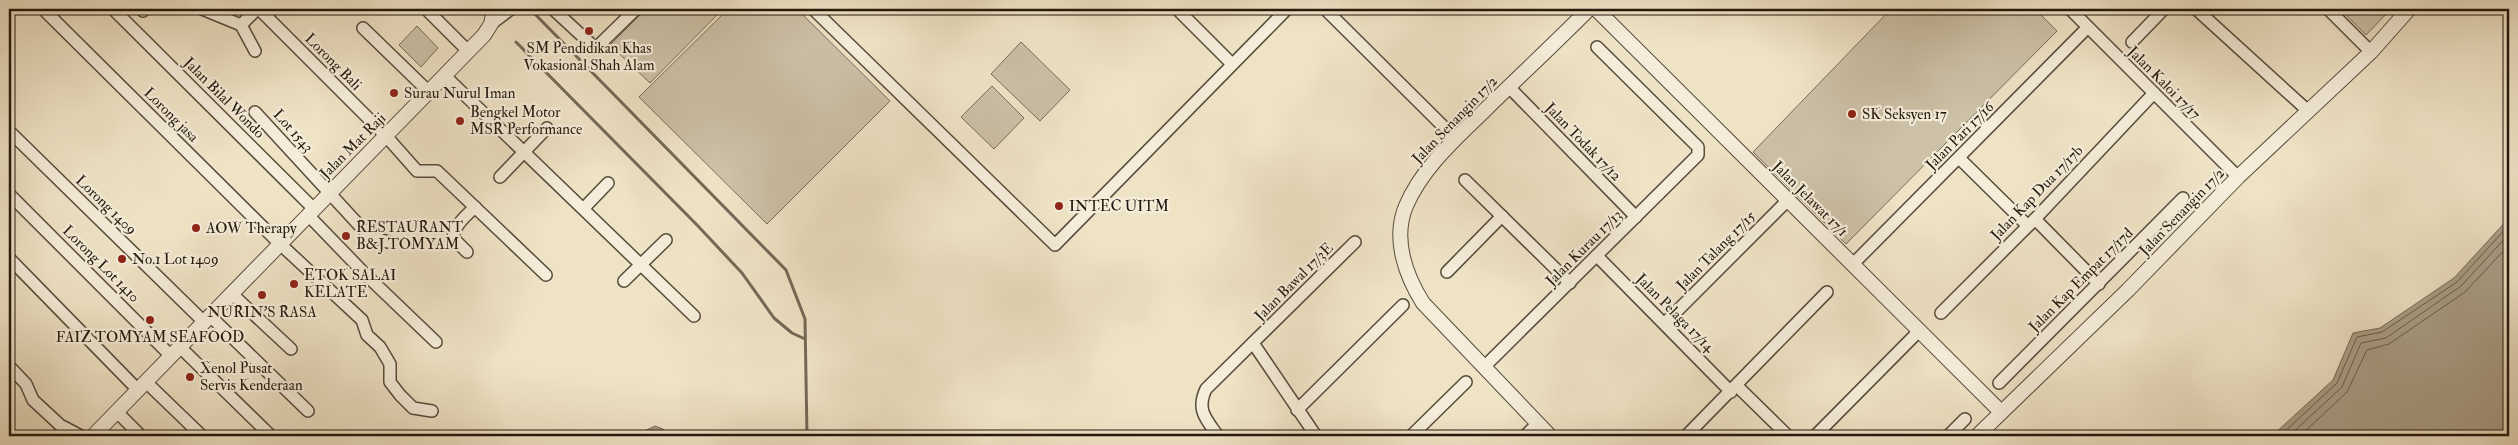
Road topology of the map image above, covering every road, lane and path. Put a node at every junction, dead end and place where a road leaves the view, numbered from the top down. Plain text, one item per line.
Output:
1 (43, 9) edge
2 (113, 9) edge
3 (202, 9) edge
4 (258, 9) edge
5 (426, 9) edge
6 (494, 9) edge
7 (511, 9) edge
8 (553, 9) edge
9 (636, 9) edge
10 (813, 9) edge
11 (1176, 9) edge
12 (1287, 9) edge
13 (1325, 9) edge
14 (1589, 9) edge
15 (1596, 9) edge
16 (2070, 9) edge
17 (2164, 9) edge
18 (2196, 9) edge
19 (2328, 9) edge
20 (2409, 9) edge
21 (491, 24) junction
22 (241, 25) junction
23 (363, 28) dead end
24 (2087, 28) junction
25 (2132, 42) dead end
26 (1598, 48) dead end
27 (256, 51) dead end
28 (468, 51) junction
29 (2371, 52) junction
30 (1232, 64) junction
31 (445, 76) junction
32 (1509, 87) junction
33 (429, 92) junction
34 (2154, 93) junction
35 (2307, 110) junction
36 (255, 112) dead end
37 (547, 128) dead end
38 (9, 131) edge
39 (386, 136) junction
40 (1456, 139) junction
41 (524, 152) junction
42 (1959, 158) junction
43 (500, 177) dead end
44 (2238, 177) junction
45 (1466, 180) dead end
46 (608, 183) dead end
47 (329, 193) junction
48 (9, 194) edge
49 (2183, 198) dead end
50 (1788, 200) junction
51 (476, 207) junction
52 (584, 208) junction
53 (311, 212) junction
54 (1502, 216) junction
55 (1636, 217) junction
56 (2031, 222) junction
57 (666, 240) dead end
58 (388, 242) dead end
59 (1356, 242) dead end
60 (279, 243) junction
61 (467, 252) dead end
62 (1597, 256) junction
63 (9, 258) edge
64 (642, 264) junction
65 (1853, 264) junction
66 (1447, 272) dead end
67 (546, 275) dead end
68 (624, 281) dead end
69 (1570, 283) junction
70 (2099, 284) junction
71 (1827, 292) dead end
72 (231, 293) junction
73 (1403, 305) dead end
74 (1941, 313) dead end
75 (694, 316) dead end
76 (206, 318) junction
77 (1665, 323) junction
78 (1919, 330) junction
79 (436, 342) dead end
80 (1253, 343) junction
81 (291, 349) dead end
82 (175, 351) junction
83 (9, 366) edge
84 (1484, 367) junction
85 (1466, 382) dead end
86 (1999, 383) dead end
87 (142, 386) junction
88 (1734, 389) junction
89 (1297, 410) junction
90 (432, 411) dead end
91 (117, 412) junction
92 (308, 412) dead end
93 (2002, 412) junction
94 (1965, 419) dead end
95 (1537, 424) junction
96 (81, 436) edge
97 (93, 436) edge
98 (141, 436) edge
99 (202, 436) edge
100 (271, 436) edge
101 (1218, 436) edge
102 (1316, 436) edge
103 (1411, 436) edge
104 (1525, 436) edge
105 (1550, 436) edge
106 (1686, 436) edge
107 (1788, 436) edge
108 (1815, 436) edge
109 (1948, 436) edge
110 (1977, 436) edge

1 - 60 street, Lorong jasa
2 - 53 street, Jalan Bilal Wondo
3 - 22 street
4 - 22 street
4 - 39 street, Lorong Bali
5 - 28 street
6 - 21 street, Jalan Mat Raji
7 - 21 street
8 - 9 street
10 - 30 street
11 - 30 street
12 - 30 street
13 - 40 street
14 - 32 street, Jalan Senangin 17/2
15 - 50 street, Jalan Jelawat 17/1
16 - 24 street, Jalan Kaloi 17/17
17 - 25 street
18 - 35 street
19 - 29 street
20 - 29 street, Jalan Senangin 17/2
21 - 28 street, Jalan Mat Raji
22 - 27 street
23 - 33 street
24 - 34 street, Jalan Kaloi 17/17
24 - 42 street, Jalan Pari 17/16
26 - 55 street, Jalan Kurau 17/13
28 - 31 street, Jalan Mat Raji
29 - 35 street, Jalan Senangin 17/2
31 - 33 street, Jalan Mat Raji
31 - 41 street
32 - 40 street, Jalan Senangin 17/2
32 - 55 street, Jalan Todak 17/12
33 - 39 street, Jalan Mat Raji
34 - 44 street, Jalan Kaloi 17/17
34 - 56 street, Jalan Kap Dua 17/17b
35 - 44 street, Jalan Senangin 17/2
36 - 47 street, Lot 1543
37 - 41 street
38 - 76 street, Lorong 1409
39 - 47 street, Jalan Mat Raji
39 - 51 street, Lorong Bali
40 - 84 street, Jalan Senangin 17/2
41 - 43 street
41 - 52 street
42 - 56 street
42 - 65 street, Jalan Pari 17/16
44 - 93 street, Jalan Senangin 17/2
45 - 54 street
46 - 52 street
47 - 53 street, Jalan Mat Raji
47 - 58 street, Lot 1543
48 - 82 street, Lorong Lot 1410
49 - 70 street, Jalan Kap Empat 17/17d
50 - 65 street, Jalan Jelawat 17/1
50 - 77 street, Jalan Talang 17/15
51 - 61 street
51 - 67 street, Lorong Bali
52 - 64 street
53 - 60 street, Jalan Mat Raji
53 - 79 street
54 - 66 street
54 - 69 street
55 - 62 street, Jalan Kurau 17/13
56 - 70 street
56 - 74 street, Jalan Kap Dua 17/17b
57 - 64 street
59 - 80 street, Jalan Bawal 17/3E
60 - 72 street, Jalan Mat Raji
60 - 90 street, Lorong jasa
62 - 69 street, Jalan Kurau 17/13
62 - 77 street, Jalan Pelaga 17/14
63 - 87 street
64 - 68 street
64 - 75 street
65 - 78 street, Jalan Jelawat 17/1
69 - 84 street, Jalan Kurau 17/13
70 - 86 street, Jalan Kap Empat 17/17d
71 - 88 street
72 - 76 street, Jalan Mat Raji
72 - 81 street
73 - 89 street
76 - 82 street, Jalan Mat Raji
76 - 92 street, Lorong 1409
77 - 88 street, Jalan Pelaga 17/14
78 - 93 street, Jalan Jelawat 17/1
78 - 108 street
80 - 89 street
80 - 101 street, Jalan Bawal 17/3E
82 - 87 street, Jalan Mat Raji
82 - 100 street, Lorong Lot 1410
83 - 96 street
84 - 95 street, Jalan Senangin 17/2
85 - 103 street
87 - 91 street, Jalan Mat Raji
87 - 99 street
88 - 106 street
88 - 107 street, Jalan Pelaga 17/14
89 - 102 street
91 - 97 street, Jalan Mat Raji
91 - 98 street
93 - 110 street, Jalan Senangin 17/2
94 - 109 street
95 - 104 street
95 - 105 street, Jalan Senangin 17/2

